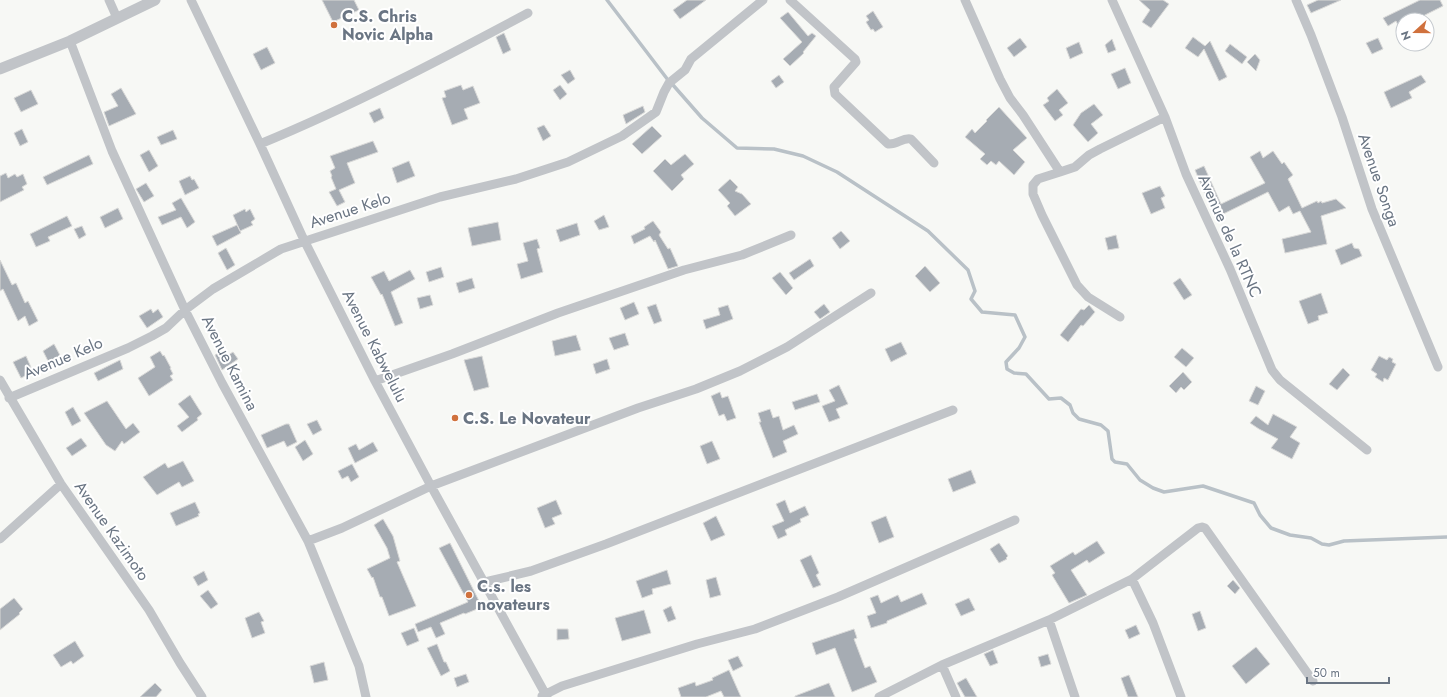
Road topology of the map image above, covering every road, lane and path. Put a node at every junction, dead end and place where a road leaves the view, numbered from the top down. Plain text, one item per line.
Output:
1 (108, 0) edge
2 (155, 0) edge
3 (192, 0) edge
4 (763, 0) edge
5 (790, 0) edge
6 (965, 0) edge
7 (1112, 0) edge
8 (1296, 0) edge
9 (528, 14) dead end
10 (117, 18) junction
11 (70, 41) junction
12 (0, 69) edge
13 (1164, 117) junction
14 (260, 144) junction
15 (934, 164) dead end
16 (1060, 172) junction
17 (791, 235) dead end
18 (304, 240) junction
19 (871, 293) dead end
20 (185, 310) junction
21 (1120, 317) dead end
22 (1438, 367) dead end
23 (0, 380) edge
24 (375, 381) junction
25 (9, 398) junction
26 (953, 410) dead end
27 (1367, 450) dead end
28 (61, 484) junction
29 (431, 486) junction
30 (1015, 520) dead end
31 (0, 539) edge
32 (308, 541) junction
33 (1132, 579) junction
34 (485, 582) junction
35 (1049, 620) junction
36 (942, 665) junction
37 (1313, 681) dead end
38 (544, 696) edge
39 (202, 697) edge
40 (366, 697) edge
41 (879, 697) edge
42 (956, 697) edge
43 (1075, 697) edge
44 (1181, 697) edge

1 - 10 street
2 - 10 street
3 - 14 street, Avenue Kabwelulu
4 - 18 street, Avenue Kelo
5 - 15 street
6 - 16 street
7 - 13 street, Avenue de la RTNC
8 - 22 street, Avenue Songa
9 - 14 street
10 - 11 street
11 - 12 street
11 - 20 street, Avenue Kamina
13 - 16 street
13 - 27 street, Avenue de la RTNC
14 - 18 street, Avenue Kabwelulu
16 - 21 street
17 - 24 street
18 - 20 street, Avenue Kelo
18 - 24 street, Avenue Kabwelulu
19 - 29 street
20 - 25 street, Avenue Kelo
20 - 32 street, Avenue Kamina
23 - 25 street, Avenue Kazimoto
24 - 29 street, Avenue Kabwelulu
25 - 28 street, Avenue Kazimoto
26 - 34 street
28 - 31 street
28 - 39 street, Avenue Kazimoto
29 - 32 street
29 - 34 street, Avenue Kabwelulu
30 - 38 street
32 - 40 street, Avenue Kamina
33 - 35 street
33 - 37 street
33 - 44 street
34 - 38 street, Avenue Kabwelulu
35 - 36 street
35 - 43 street
36 - 41 street
36 - 42 street

